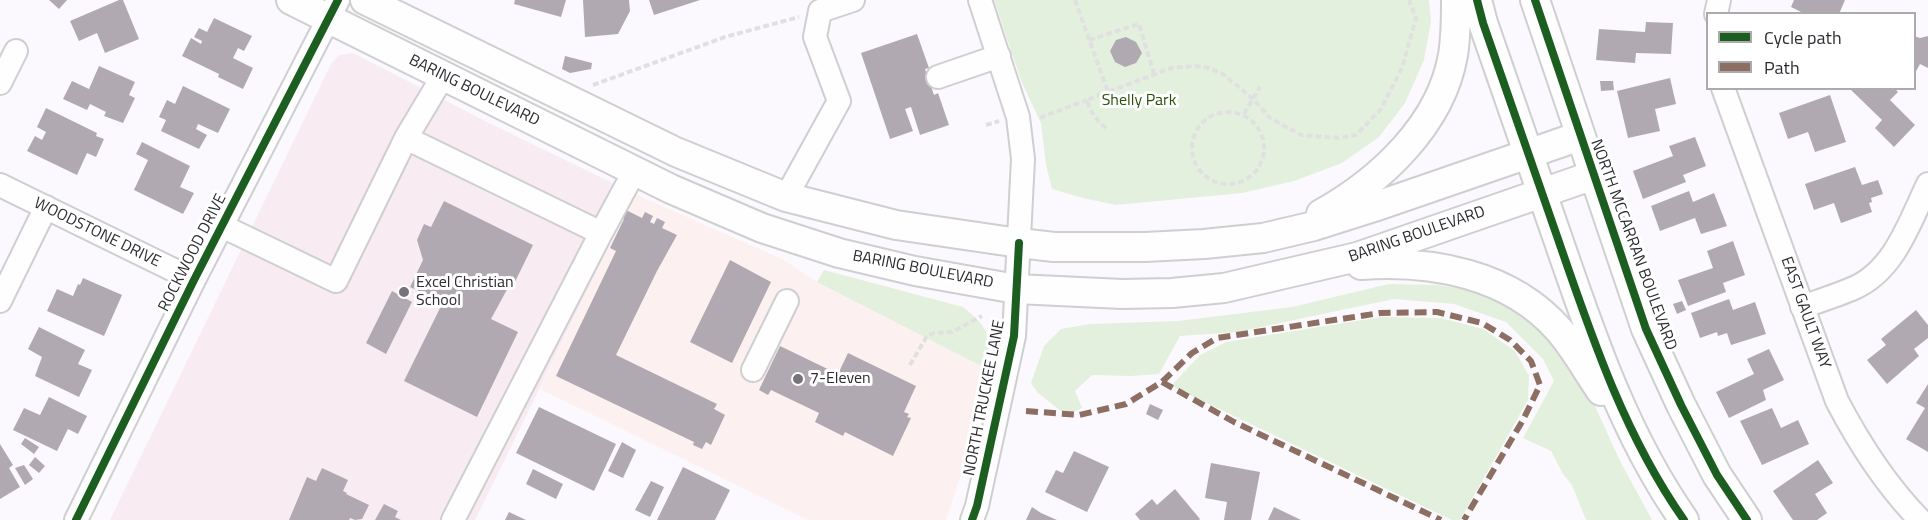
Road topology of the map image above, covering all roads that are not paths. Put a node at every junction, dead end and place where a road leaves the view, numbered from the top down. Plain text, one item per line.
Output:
1 (291, 0) edge
2 (365, 0) edge
3 (853, 0) edge
4 (980, 0) edge
5 (1456, 0) edge
6 (1478, 0) edge
7 (1535, 0) edge
8 (333, 9) edge
9 (16, 51) dead end
10 (999, 56) junction
11 (444, 76) junction
12 (938, 77) dead end
13 (0, 83) edge
14 (1724, 90) edge
15 (1580, 136) junction
16 (406, 138) junction
17 (1529, 153) junction
18 (635, 170) junction
19 (1594, 175) junction
20 (1928, 184) edge
21 (0, 185) edge
22 (1542, 192) junction
23 (786, 197) junction
24 (46, 207) junction
25 (222, 226) junction
26 (1288, 232) junction
27 (601, 234) junction
28 (1019, 243) junction
29 (1297, 272) junction
30 (194, 280) junction
31 (1016, 289) junction
32 (787, 300) dead end
33 (0, 301) edge
34 (1802, 307) junction
35 (753, 370) dead end
36 (1640, 446) junction
37 (76, 520) edge
38 (453, 520) edge
39 (972, 520) edge
40 (1684, 520) edge
41 (1747, 520) edge
42 (1920, 520) edge

1 - 8 main road, BARING BOULEVARD
2 - 23 main road, BARING BOULEVARD
3 - 23 street
4 - 10 street, NORTH TRUCKEE LANE
5 - 26 main road
6 - 17 main road
7 - 15 main road, NORTH MCCARRAN BOULEVARD
8 - 11 main road, BARING BOULEVARD
8 - 25 street, ROCKWOOD DRIVE
9 - 13 street
10 - 12 street
10 - 28 street, NORTH TRUCKEE LANE
11 - 16 street
11 - 18 main road, BARING BOULEVARD
14 - 34 street, EAST GAULT WAY
15 - 17 main road, BARING BOULEVARD
15 - 19 main road, NORTH MCCARRAN BOULEVARD
16 - 25 street
16 - 27 street
17 - 22 main road
17 - 26 main road, BARING BOULEVARD
18 - 27 street
18 - 31 main road, BARING BOULEVARD
19 - 22 main road, BARING BOULEVARD
19 - 41 main road, NORTH MCCARRAN BOULEVARD
20 - 34 street
21 - 24 street, WOODSTONE DRIVE
22 - 29 main road, BARING BOULEVARD
22 - 36 main road
23 - 28 main road, BARING BOULEVARD
24 - 30 street, WOODSTONE DRIVE
24 - 33 street
25 - 30 street, ROCKWOOD DRIVE
26 - 28 main road, BARING BOULEVARD
27 - 38 street
28 - 31 street, NORTH TRUCKEE LANE
29 - 31 main road, BARING BOULEVARD
29 - 36 main road
30 - 37 street, ROCKWOOD DRIVE
31 - 39 street, NORTH TRUCKEE LANE
32 - 35 street
34 - 42 street, EAST GAULT WAY
36 - 40 main road

